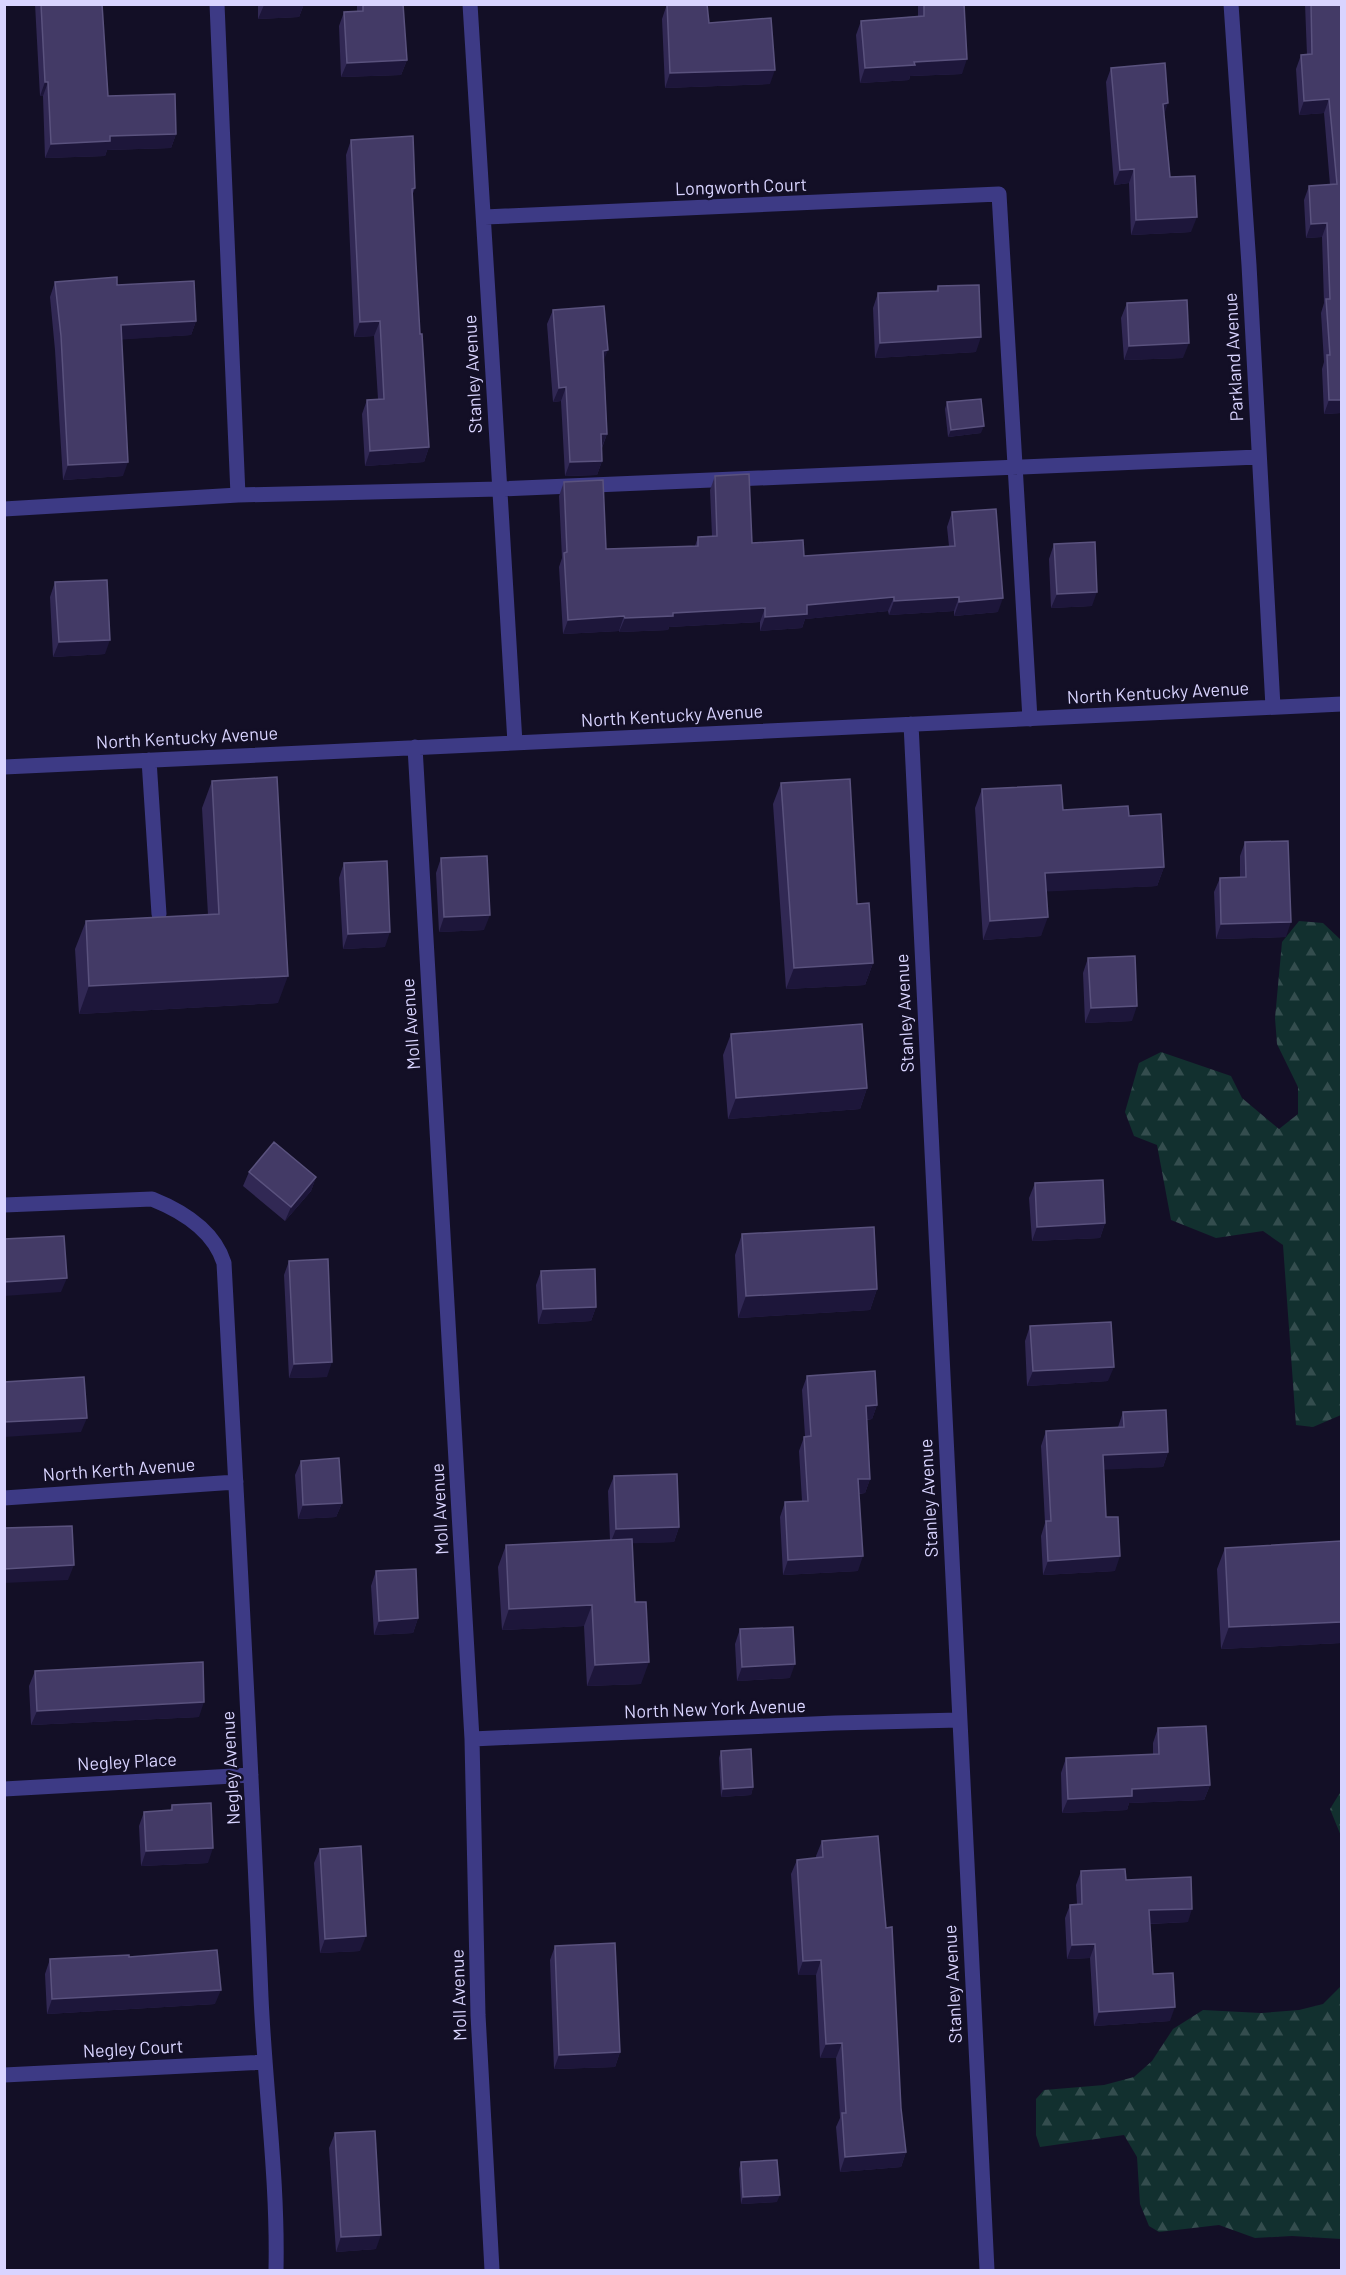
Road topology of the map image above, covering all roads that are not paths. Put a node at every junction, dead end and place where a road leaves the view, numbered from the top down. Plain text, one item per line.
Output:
1 (217, 4) edge
2 (470, 4) edge
3 (1231, 4) edge
4 (485, 217) junction
5 (1258, 457) junction
6 (1015, 469) junction
7 (499, 489) junction
8 (238, 495) junction
9 (4, 509) edge
10 (1341, 704) edge
11 (1273, 707) junction
12 (1030, 719) junction
13 (911, 724) junction
14 (514, 742) junction
15 (415, 747) junction
16 (149, 760) junction
17 (4, 766) edge
18 (159, 914) dead end
19 (4, 1205) edge
20 (236, 1482) junction
21 (4, 1497) edge
22 (959, 1720) junction
23 (472, 1739) junction
24 (251, 1775) junction
25 (4, 1789) edge
26 (264, 2062) junction
27 (4, 2075) edge
28 (276, 2271) edge
29 (492, 2271) edge
30 (987, 2271) edge

1 - 8 street
2 - 4 street, Stanley Avenue
3 - 5 street, Parkland Avenue
4 - 6 street, Longworth Court
4 - 7 street, Stanley Avenue
5 - 6 street
5 - 11 street, Parkland Avenue
6 - 7 street
6 - 12 street
7 - 8 street
7 - 14 street, Stanley Avenue
8 - 9 street
10 - 11 street, North Kentucky Avenue
11 - 12 street, North Kentucky Avenue
12 - 13 street, North Kentucky Avenue
13 - 14 street, North Kentucky Avenue
13 - 22 street, Stanley Avenue
14 - 15 street, North Kentucky Avenue
15 - 16 street, North Kentucky Avenue
15 - 23 street, Moll Avenue
16 - 17 street, North Kentucky Avenue
16 - 18 street
19 - 20 street, Negley Avenue
20 - 21 street, North Kerth Avenue
20 - 24 street, Negley Avenue
22 - 23 street, North New York Avenue
22 - 30 street, Stanley Avenue
23 - 29 street, Moll Avenue
24 - 25 street, Negley Place
24 - 26 street, Negley Avenue
26 - 27 street, Negley Court
26 - 28 street, Negley Avenue

